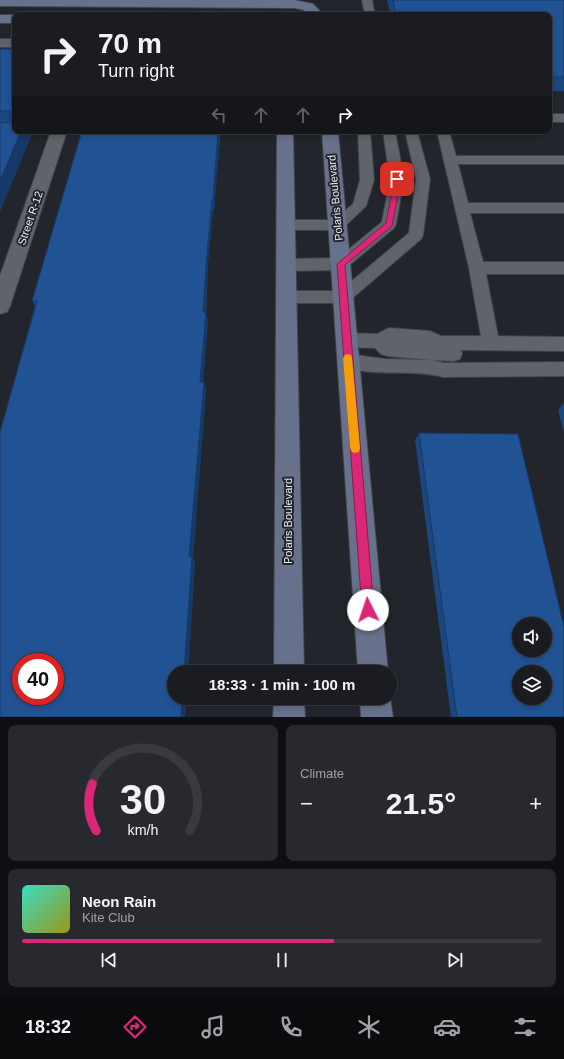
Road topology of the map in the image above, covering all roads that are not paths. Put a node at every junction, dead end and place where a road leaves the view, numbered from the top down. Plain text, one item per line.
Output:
1 (367, 0) edge
2 (55, 1) edge
3 (111, 1) edge
4 (0, 2) edge
5 (51, 12) edge
6 (314, 12) edge
7 (369, 12) edge
8 (0, 19) edge
9 (12, 19) edge
10 (0, 43) edge
11 (12, 43) edge
12 (552, 118) edge
13 (564, 118) edge
14 (58, 134) edge
15 (285, 134) edge
16 (330, 134) edge
17 (363, 134) edge
18 (390, 134) edge
19 (413, 134) edge
20 (444, 134) edge
21 (450, 160) junction
22 (564, 160) edge
23 (462, 208) junction
24 (564, 208) edge
25 (285, 225) junction
26 (338, 225) junction
27 (341, 264) junction
28 (286, 265) junction
29 (7, 266) edge
30 (477, 268) junction
31 (564, 268) edge
32 (286, 297) junction
33 (343, 297) junction
34 (0, 306) edge
35 (491, 344) junction
36 (564, 344) edge
37 (347, 351) junction
38 (564, 354) edge
39 (441, 356) junction
40 (564, 369) edge
41 (289, 665) edge
42 (372, 665) edge
43 (289, 705) edge
44 (376, 705) edge
45 (289, 717) edge
46 (377, 717) edge

1 - 7 lane
2 - 3 street
2 - 4 street
2 - 5 street
3 - 6 street
8 - 9 street
10 - 11 street
12 - 13 lane
14 - 29 street, Street R-12
15 - 25 street, Polaris Boulevard
16 - 26 street, Polaris Boulevard
17 - 26 lane
18 - 27 lane
19 - 33 lane
20 - 21 lane
21 - 22 lane
21 - 23 lane
23 - 24 lane
23 - 30 lane
25 - 26 lane
25 - 28 street, Polaris Boulevard
26 - 27 street, Polaris Boulevard
27 - 28 lane
27 - 33 street, Polaris Boulevard
28 - 32 street, Polaris Boulevard
29 - 34 street, Street R-12
30 - 31 lane
30 - 35 lane
32 - 33 lane
32 - 41 street, Polaris Boulevard
33 - 37 street, Polaris Boulevard
35 - 36 lane
35 - 39 lane
37 - 39 lane
37 - 39 lane
37 - 42 street, Polaris Boulevard
38 - 39 lane
39 - 40 lane
43 - 45 street
44 - 46 street

